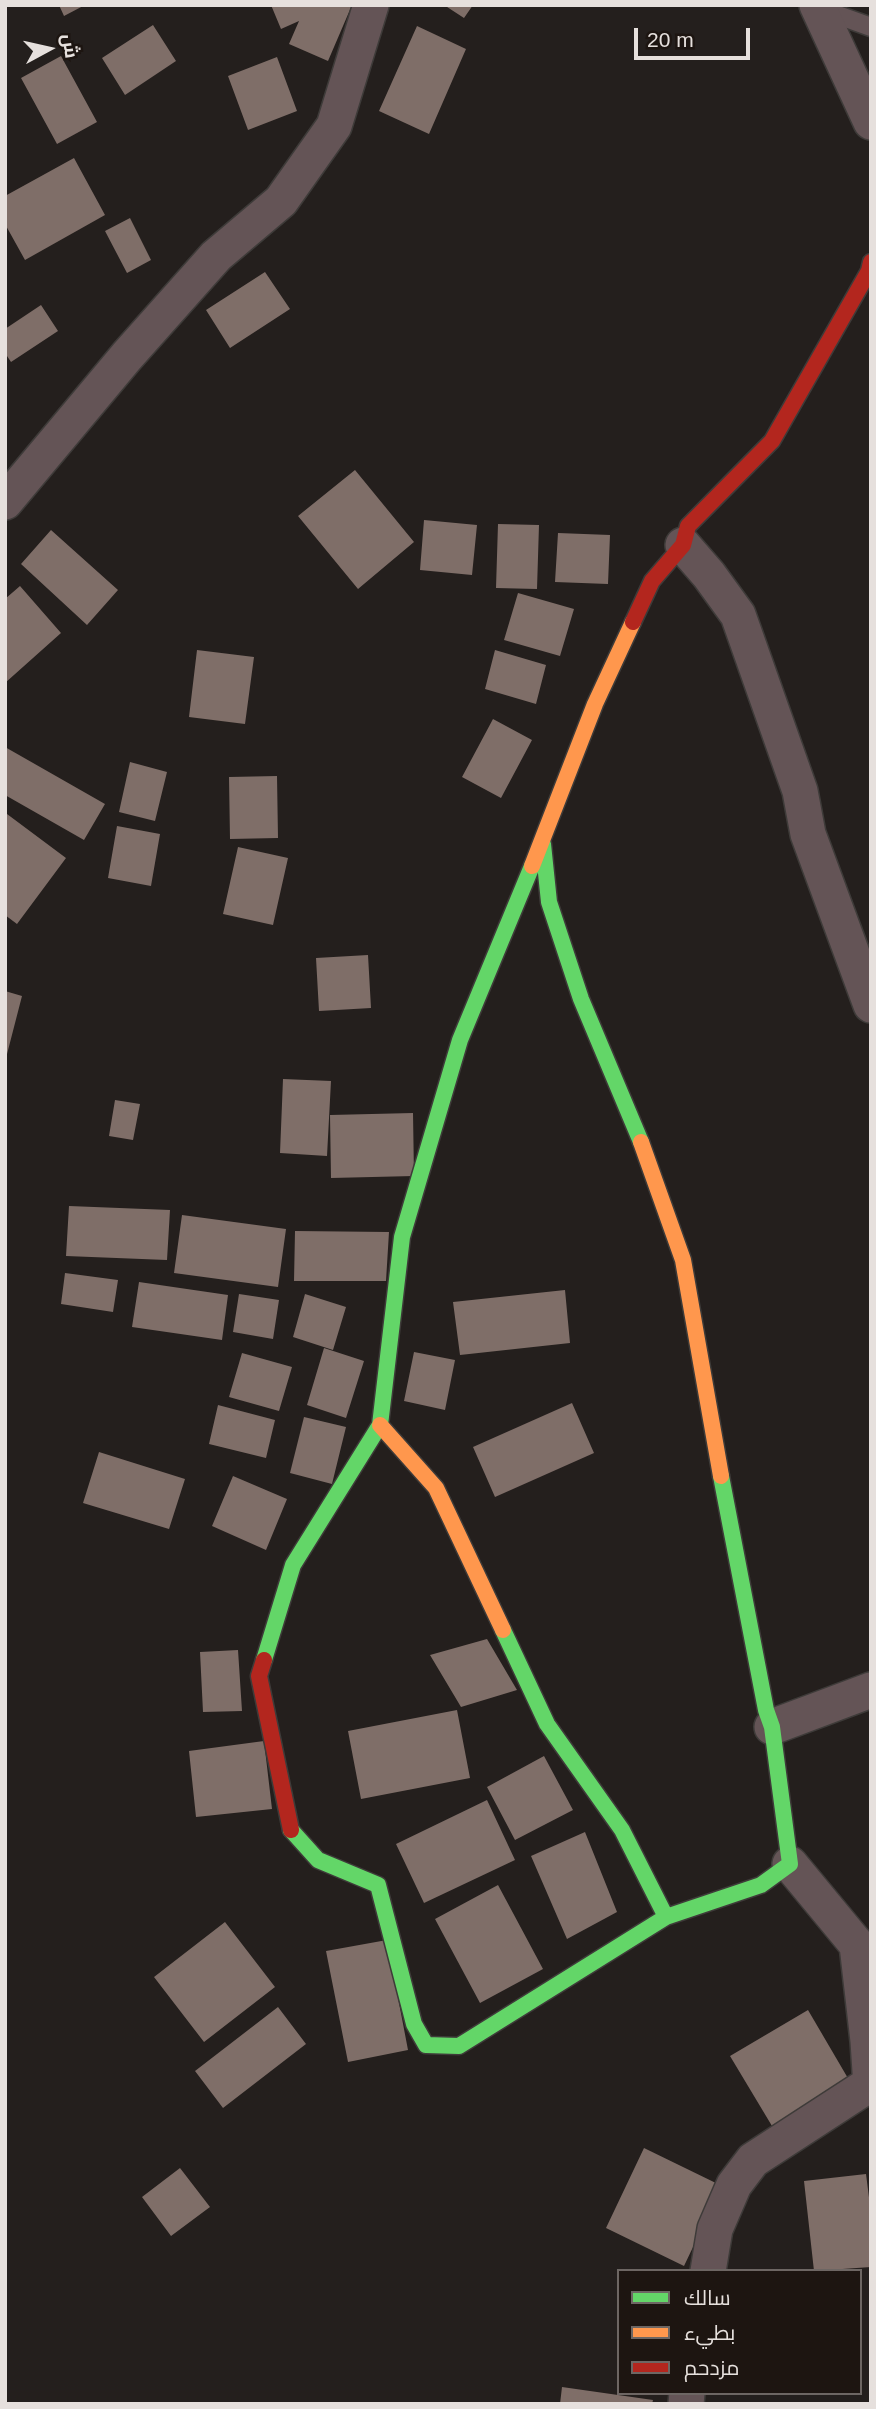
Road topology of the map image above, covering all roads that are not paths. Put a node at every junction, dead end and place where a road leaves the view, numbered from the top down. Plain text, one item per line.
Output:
1 (371, 5) edge
2 (817, 6) edge
3 (871, 27) edge
4 (871, 122) edge
5 (871, 262) edge
6 (5, 502) edge
7 (683, 545) junction
8 (543, 839) junction
9 (871, 1005) edge
10 (380, 1425) junction
11 (871, 1690) edge
12 (772, 1727) junction
13 (790, 1864) junction
14 (666, 1917) junction
15 (864, 1945) edge
16 (870, 2085) edge
17 (708, 2269) edge

1 - 6 street
2 - 3 lane
2 - 4 street
5 - 7 street
7 - 8 street
7 - 9 street
8 - 10 street
8 - 12 street
10 - 14 street
10 - 14 street
11 - 12 street
12 - 13 street
13 - 14 street
13 - 15 street
15 - 16 street
16 - 17 street

